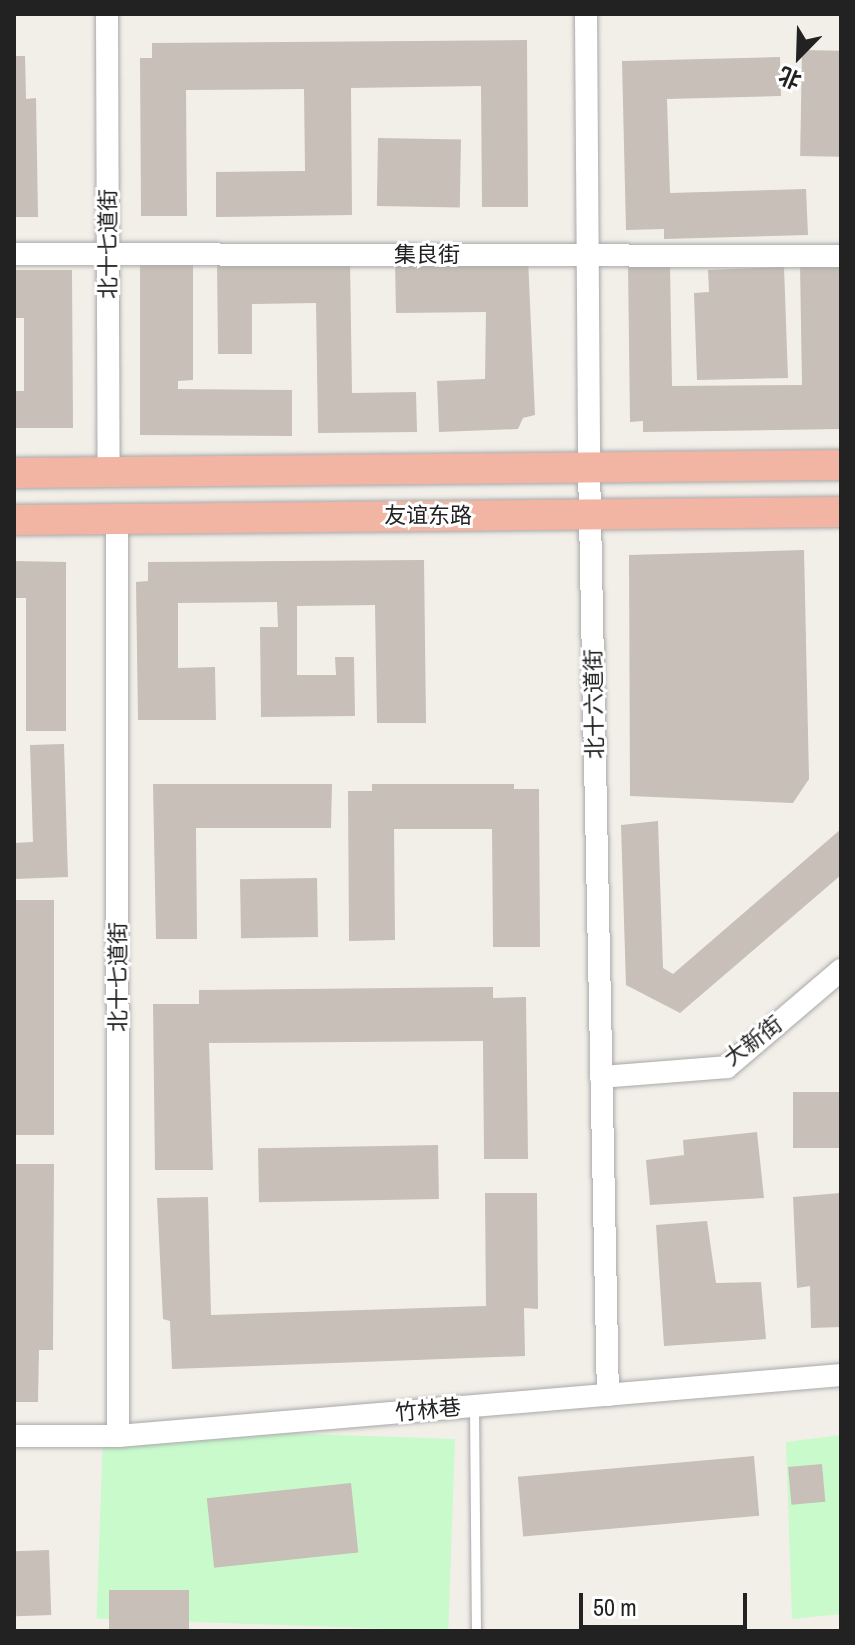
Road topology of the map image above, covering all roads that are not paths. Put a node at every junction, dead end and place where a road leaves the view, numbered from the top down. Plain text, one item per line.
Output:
1 (107, 14) edge
2 (586, 14) edge
3 (14, 254) edge
4 (108, 254) junction
5 (588, 256) junction
6 (841, 256) edge
7 (841, 465) edge
8 (589, 467) junction
9 (14, 473) edge
10 (109, 473) junction
11 (841, 512) edge
12 (591, 515) junction
13 (117, 518) junction
14 (14, 520) edge
15 (841, 970) edge
16 (601, 1077) junction
17 (841, 1375) edge
18 (608, 1395) junction
19 (474, 1406) junction
20 (14, 1436) edge
21 (118, 1436) junction
22 (476, 1631) edge

1 - 4 street, 北十七道街
2 - 5 street, 北十六道街
3 - 4 street, 集良街
4 - 5 street, 集良街
4 - 10 street, 北十七道街
5 - 6 street, 集良街
5 - 8 street, 北十六道街
7 - 8 highway
8 - 10 highway
8 - 12 street, 北十六道街
9 - 10 highway
11 - 12 highway, 友谊东路
12 - 13 highway, 友谊东路
12 - 16 street, 北十六道街
13 - 14 highway, 友谊东路
13 - 21 street, 北十七道街
15 - 16 street, 大新街
16 - 18 street, 北十六道街
17 - 18 street, 竹林巷
18 - 19 street, 竹林巷
19 - 21 street, 竹林巷
19 - 22 lane
20 - 21 street, 竹林巷

